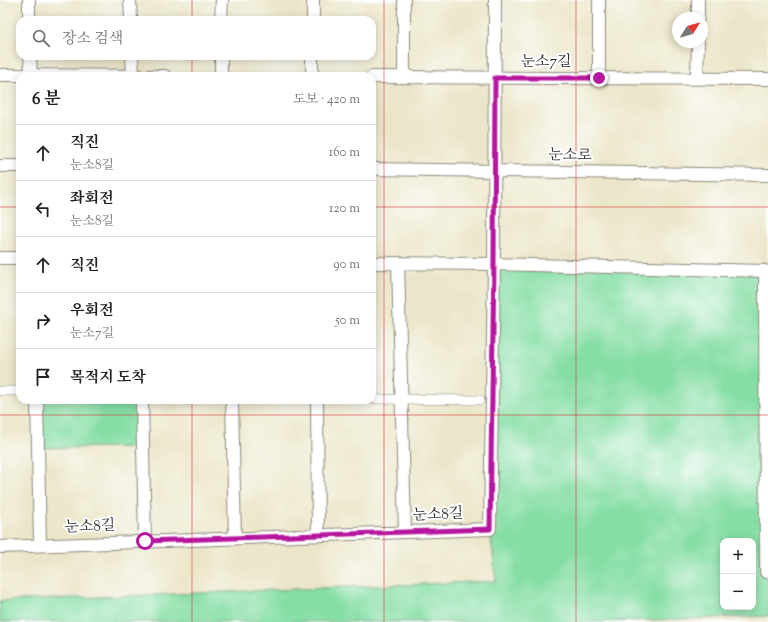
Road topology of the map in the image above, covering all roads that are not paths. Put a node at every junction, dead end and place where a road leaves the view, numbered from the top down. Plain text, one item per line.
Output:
1 (29, 0) edge
2 (130, 0) edge
3 (222, 0) edge
4 (313, 0) edge
5 (404, 0) edge
6 (496, 0) edge
7 (599, 0) edge
8 (698, 0) edge
9 (698, 12) edge
10 (29, 16) edge
11 (131, 16) edge
12 (221, 16) edge
13 (313, 16) edge
14 (698, 48) edge
15 (30, 60) edge
16 (132, 60) edge
17 (221, 60) edge
18 (312, 60) edge
19 (31, 72) edge
20 (132, 72) edge
21 (221, 72) edge
22 (312, 72) edge
23 (0, 75) edge
24 (16, 75) edge
25 (376, 77) edge
26 (404, 77) junction
27 (495, 78) junction
28 (599, 78) junction
29 (697, 78) junction
30 (768, 79) edge
31 (0, 166) edge
32 (16, 166) edge
33 (376, 169) edge
34 (495, 170) junction
35 (768, 175) edge
36 (0, 258) edge
37 (16, 258) edge
38 (376, 263) edge
39 (398, 263) junction
40 (494, 264) junction
41 (0, 391) edge
42 (16, 391) edge
43 (376, 399) edge
44 (402, 400) junction
45 (480, 400) dead end
46 (38, 404) edge
47 (142, 404) edge
48 (232, 404) edge
49 (316, 404) edge
50 (767, 415) edge
51 (405, 532) junction
52 (318, 535) junction
53 (235, 538) junction
54 (145, 541) junction
55 (40, 545) junction
56 (0, 547) edge
57 (766, 572) dead end

1 - 10 street
2 - 11 street
3 - 12 street
4 - 13 street
5 - 26 street
6 - 27 street
7 - 28 street
8 - 9 street
14 - 29 street
15 - 19 street
16 - 20 street
17 - 21 street
18 - 22 street
23 - 24 street
25 - 26 street, 눈소7길
26 - 27 street, 눈소7길
27 - 28 street, 눈소7길
27 - 34 street
28 - 29 street, 눈소7길
29 - 30 street, 눈소7길
31 - 32 street
33 - 34 street, 눈소로
34 - 35 street, 눈소로
34 - 40 street
36 - 37 street
38 - 39 street
39 - 40 street
39 - 44 street
40 - 50 street
40 - 51 street, 눈소8길
41 - 42 street
43 - 44 street
44 - 45 street
44 - 51 street
46 - 55 street
47 - 54 street
48 - 53 street
49 - 52 street
50 - 57 street
51 - 52 street, 눈소8길
52 - 53 street, 눈소8길
53 - 54 street, 눈소8길
54 - 55 street, 눈소8길
55 - 56 street, 눈소8길

